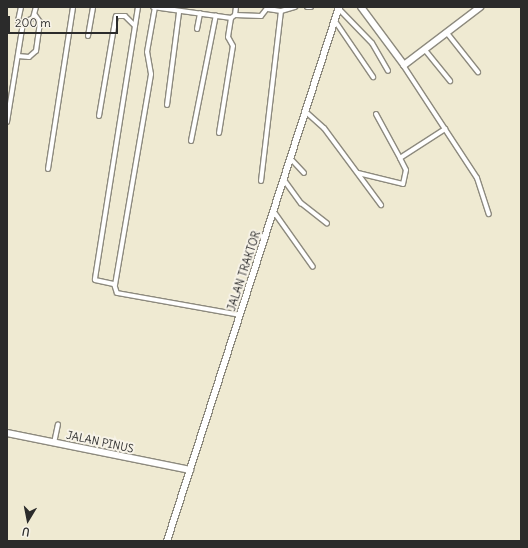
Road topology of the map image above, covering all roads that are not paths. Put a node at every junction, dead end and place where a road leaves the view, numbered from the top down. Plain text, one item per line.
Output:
1 (21, 7) edge
2 (36, 7) edge
3 (73, 7) edge
4 (93, 7) edge
5 (138, 7) edge
6 (154, 7) edge
7 (236, 7) edge
8 (295, 7) edge
9 (307, 7) edge
10 (311, 7) edge
11 (361, 7) edge
12 (480, 7) edge
13 (268, 8) edge
14 (339, 8) edge
15 (281, 11) junction
16 (179, 12) junction
17 (200, 13) junction
18 (35, 15) junction
19 (216, 15) junction
20 (235, 15) junction
21 (231, 18) junction
22 (335, 21) junction
23 (23, 23) junction
24 (136, 26) junction
25 (197, 30) dead end
26 (447, 33) junction
27 (88, 36) dead end
28 (425, 50) junction
29 (18, 56) junction
30 (403, 65) junction
31 (388, 71) dead end
32 (478, 72) dead end
33 (373, 77) dead end
34 (450, 81) dead end
35 (167, 105) dead end
36 (306, 112) junction
37 (376, 114) dead end
38 (99, 116) dead end
39 (7, 122) edge
40 (444, 129) junction
41 (219, 133) dead end
42 (191, 141) dead end
43 (400, 158) junction
44 (291, 159) junction
45 (48, 169) dead end
46 (304, 173) dead end
47 (358, 173) junction
48 (284, 180) junction
49 (261, 181) dead end
50 (381, 205) dead end
51 (274, 212) junction
52 (489, 214) dead end
53 (327, 223) dead end
54 (253, 234) dead end
55 (266, 237) junction
56 (313, 267) dead end
57 (115, 285) junction
58 (240, 314) junction
59 (58, 424) dead end
60 (7, 433) edge
61 (54, 443) junction
62 (190, 470) junction
63 (167, 541) edge

1 - 23 street
2 - 18 street
3 - 45 street
4 - 27 street
5 - 24 street
6 - 16 street
6 - 57 street
7 - 20 street
8 - 15 street
9 - 10 street
11 - 30 street
12 - 26 street
13 - 15 street
13 - 20 street
14 - 22 street, JALAN TRAKTOR
14 - 31 street
15 - 49 street
16 - 17 street
16 - 35 street
17 - 19 street
17 - 25 street
18 - 23 street
18 - 29 street
19 - 21 street
19 - 42 street
20 - 21 street
21 - 41 street
22 - 33 street
22 - 36 street, JALAN TRAKTOR
23 - 29 street
24 - 38 street
24 - 57 street
26 - 28 street
26 - 32 street
28 - 30 street
28 - 34 street
29 - 39 street
30 - 40 street
36 - 44 street, JALAN TRAKTOR
36 - 47 street
37 - 43 street
40 - 43 street
40 - 52 street
43 - 47 street
44 - 46 street
44 - 48 street, JALAN TRAKTOR
47 - 50 street
48 - 51 street, JALAN TRAKTOR
48 - 53 street
51 - 55 street, JALAN TRAKTOR
51 - 56 street
54 - 55 street
55 - 58 street, JALAN TRAKTOR
57 - 58 street
58 - 62 street, JALAN TRAKTOR
59 - 61 street
60 - 61 street, JALAN PINUS
61 - 62 street, JALAN PINUS
62 - 63 street, JALAN TRAKTOR

